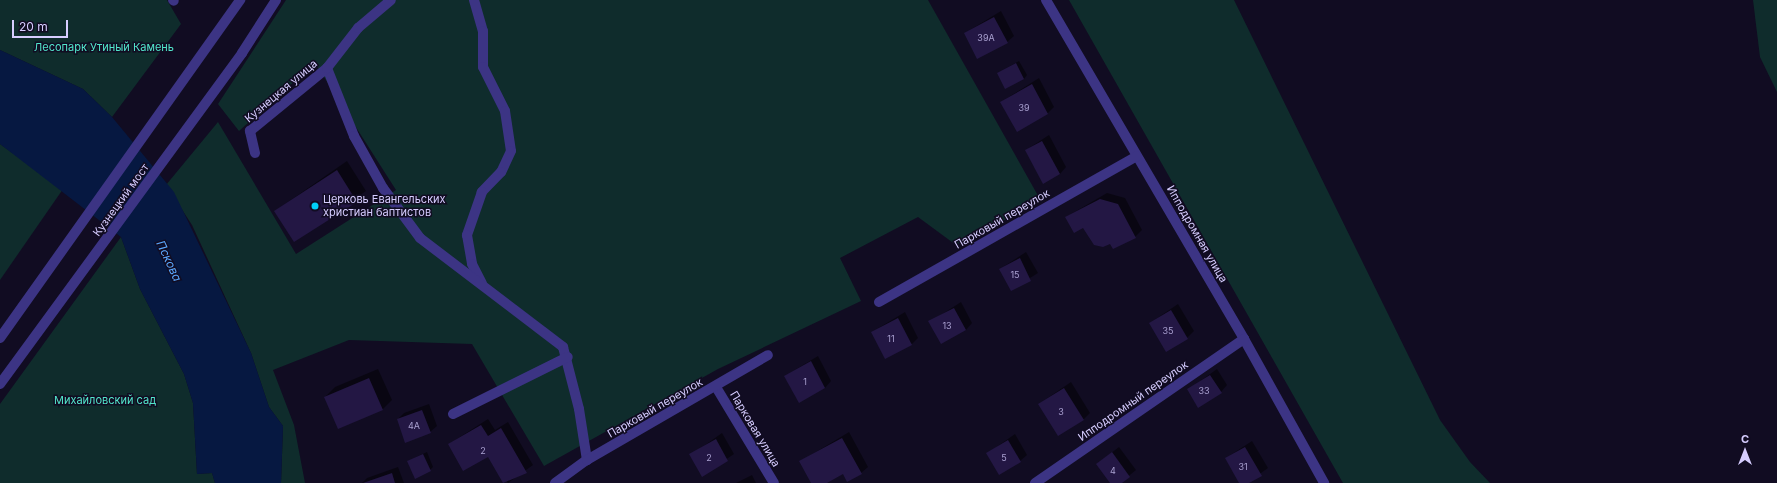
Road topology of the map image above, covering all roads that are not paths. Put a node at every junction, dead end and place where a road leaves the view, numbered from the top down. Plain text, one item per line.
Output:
1 (240, 0) edge
2 (276, 0) edge
3 (391, 0) edge
4 (474, 0) edge
5 (1046, 0) edge
6 (327, 68) junction
7 (255, 154) dead end
8 (1137, 156) junction
9 (484, 287) junction
10 (880, 302) dead end
11 (0, 338) edge
12 (1244, 339) junction
13 (768, 355) dead end
14 (568, 357) junction
15 (0, 384) edge
16 (716, 387) junction
17 (452, 414) dead end
18 (587, 460) junction
19 (555, 483) edge
20 (774, 483) edge
21 (1035, 483) edge
22 (1324, 483) edge

1 - 11 street, Кузнецкий мост
2 - 15 street, Кузнецкий мост
3 - 6 street, Кузнецкая улица
4 - 9 street
5 - 8 street, Ипподромная улица
6 - 7 street, Кузнецкая улица
6 - 9 street
8 - 10 street, Парковый переулок
8 - 12 street, Ипподромная улица
9 - 14 street
12 - 21 street, Ипподромный переулок
12 - 22 street, Ипподромная улица
13 - 16 street, Парковый переулок
14 - 17 street
14 - 18 street
16 - 18 street, Парковый переулок
16 - 20 street, Парковая улица
18 - 19 street, Парковый переулок

